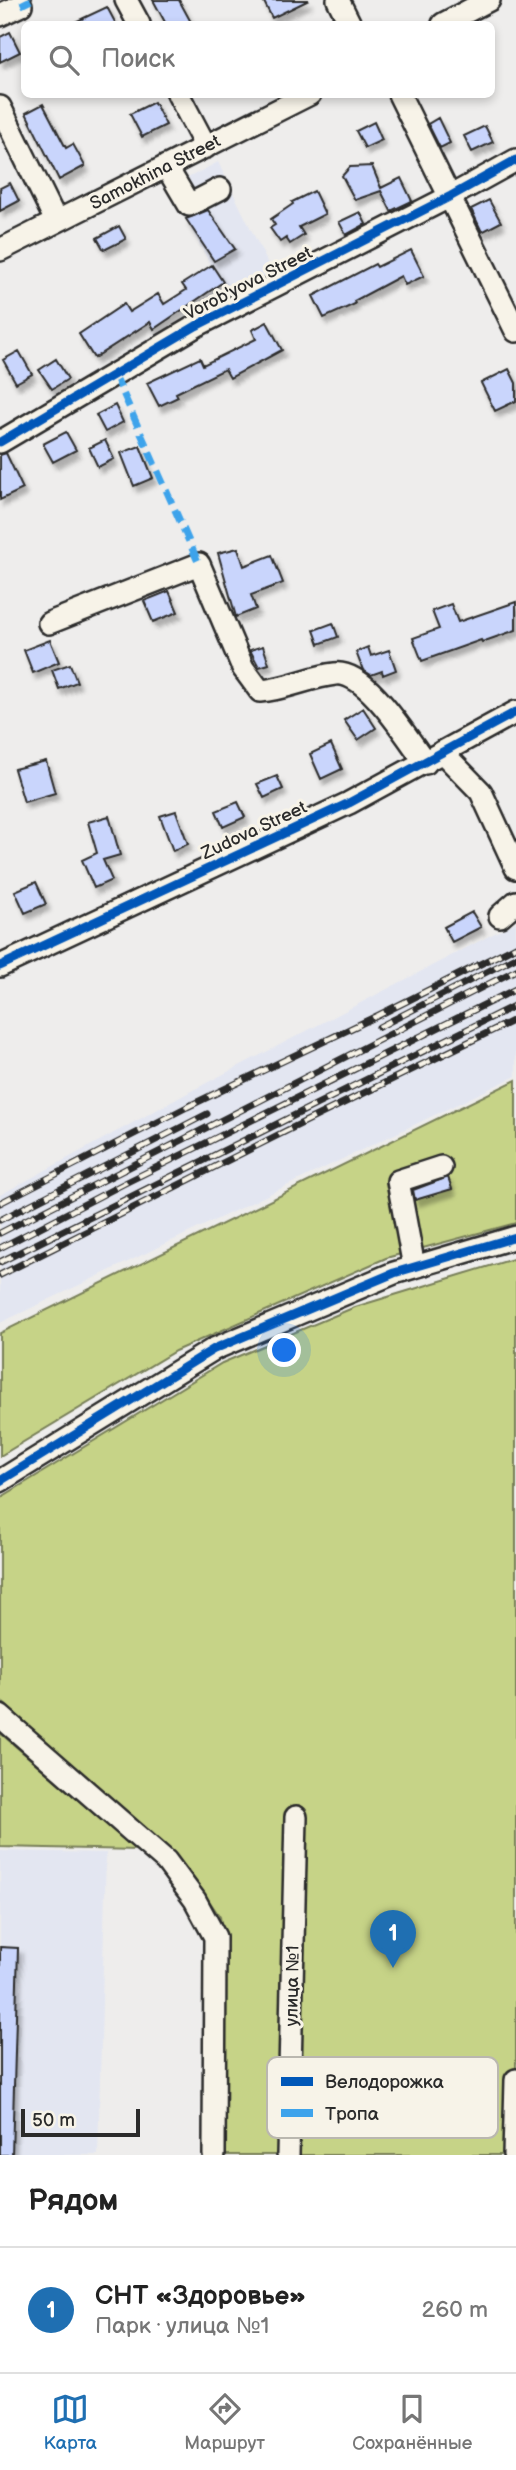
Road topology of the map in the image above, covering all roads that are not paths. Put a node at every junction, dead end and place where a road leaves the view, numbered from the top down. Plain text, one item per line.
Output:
1 (126, 0) edge
2 (338, 0) edge
3 (489, 0) edge
4 (21, 5) dead end
5 (0, 15) edge
6 (137, 21) edge
7 (348, 21) edge
8 (449, 21) edge
9 (179, 98) edge
10 (302, 98) edge
11 (401, 98) edge
12 (0, 107) edge
13 (206, 147) junction
14 (516, 160) edge
15 (166, 166) junction
16 (219, 189) dead end
17 (451, 196) junction
18 (56, 221) junction
19 (0, 250) edge
20 (516, 331) edge
21 (0, 442) edge
22 (49, 623) dead end
23 (516, 712) edge
24 (434, 757) junction
25 (516, 868) edge
26 (516, 902) edge
27 (500, 916) dead end
28 (0, 966) edge
29 (441, 1167) dead end
30 (516, 1237) edge
31 (414, 1267) junction
32 (0, 1481) edge
33 (0, 1716) edge
34 (296, 1817) dead end
35 (290, 2057) edge
36 (516, 2080) edge
37 (214, 2155) edge
38 (514, 2155) edge

1 - 6 street
2 - 7 street
3 - 8 street
4 - 5 street
9 - 13 street
10 - 13 street, Samokhina Street
11 - 17 street
12 - 18 street
13 - 15 street, Samokhina Street
14 - 17 street, Vorob'yova Street
15 - 16 street
15 - 18 street, Samokhina Street
17 - 20 street
17 - 21 street, Vorob'yova Street
18 - 19 street, Samokhina Street
22 - 24 street
23 - 24 street, Zudova Street
24 - 25 street
24 - 28 street, Zudova Street
26 - 27 street
29 - 31 street
30 - 31 street
31 - 32 street
33 - 37 street
34 - 35 street, улица №1
36 - 38 street

